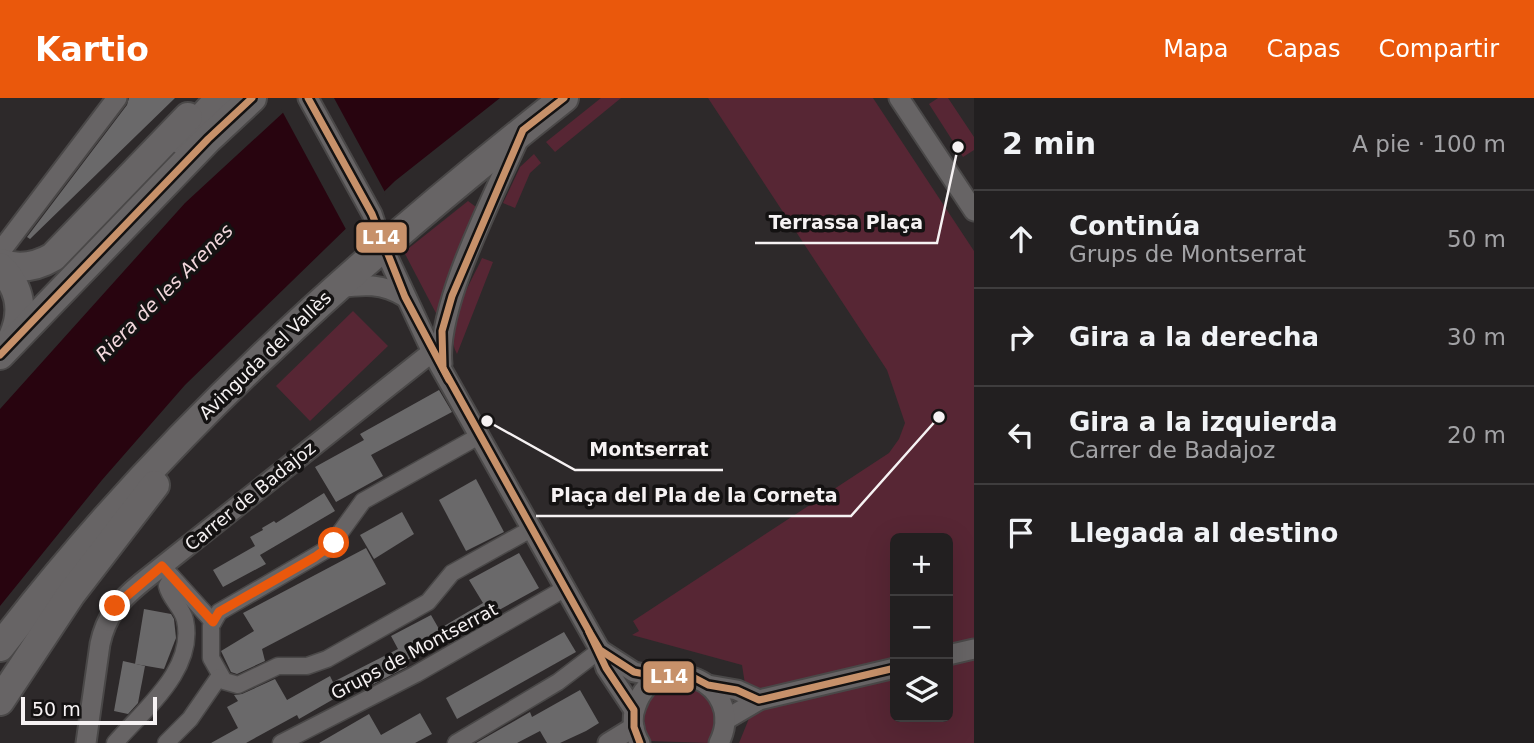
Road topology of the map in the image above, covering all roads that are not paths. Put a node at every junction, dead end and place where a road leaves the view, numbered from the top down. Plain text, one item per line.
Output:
1 (117, 98) edge
2 (208, 98) edge
3 (220, 98) edge
4 (252, 98) edge
5 (307, 98) edge
6 (564, 98) edge
7 (898, 98) edge
8 (523, 130) junction
9 (974, 211) edge
10 (383, 247) junction
11 (0, 252) edge
12 (0, 265) edge
13 (334, 288) junction
14 (405, 297) junction
15 (20, 312) junction
16 (3, 345) edge
17 (437, 360) junction
18 (479, 436) junction
19 (172, 448) junction
20 (531, 529) junction
21 (167, 571) junction
22 (564, 589) junction
23 (213, 622) junction
24 (0, 647) edge
25 (974, 649) edge
26 (600, 650) junction
27 (953, 654) edge
28 (890, 669) edge
29 (219, 677) junction
30 (661, 677) junction
31 (708, 685) junction
32 (759, 700) junction
33 (0, 702) edge
34 (636, 726) edge
35 (722, 735) edge
36 (86, 743) edge
37 (115, 743) edge
38 (166, 743) edge
39 (281, 743) edge
40 (456, 743) edge
41 (608, 743) edge

1 - 11 street
2 - 12 main road
3 - 15 main road
4 - 16 main road
5 - 10 street
6 - 8 main road, Avinguda del Vallès
7 - 9 street
8 - 10 main road, Avinguda del Vallès
8 - 17 street
10 - 13 main road, Avinguda del Vallès
10 - 14 street
12 - 15 main road
13 - 14 street
13 - 19 main road, Avinguda del Vallès
14 - 17 street
15 - 16 main road
17 - 18 street
17 - 21 street, Carrer de Badajoz
18 - 20 street
18 - 23 street
19 - 24 main road, Avinguda del Vallès
19 - 33 main road
20 - 22 street
20 - 29 street, Grups de Montserrat
21 - 23 street
21 - 36 street, Carrer de Badajoz
21 - 37 street
22 - 26 street
22 - 39 street, Grups de Montserrat
23 - 29 street
25 - 27 street
26 - 30 street
26 - 34 street
26 - 40 street
28 - 32 street
29 - 38 street
30 - 31 street
30 - 34 street
31 - 32 street
31 - 35 street
32 - 35 street
34 - 41 street

